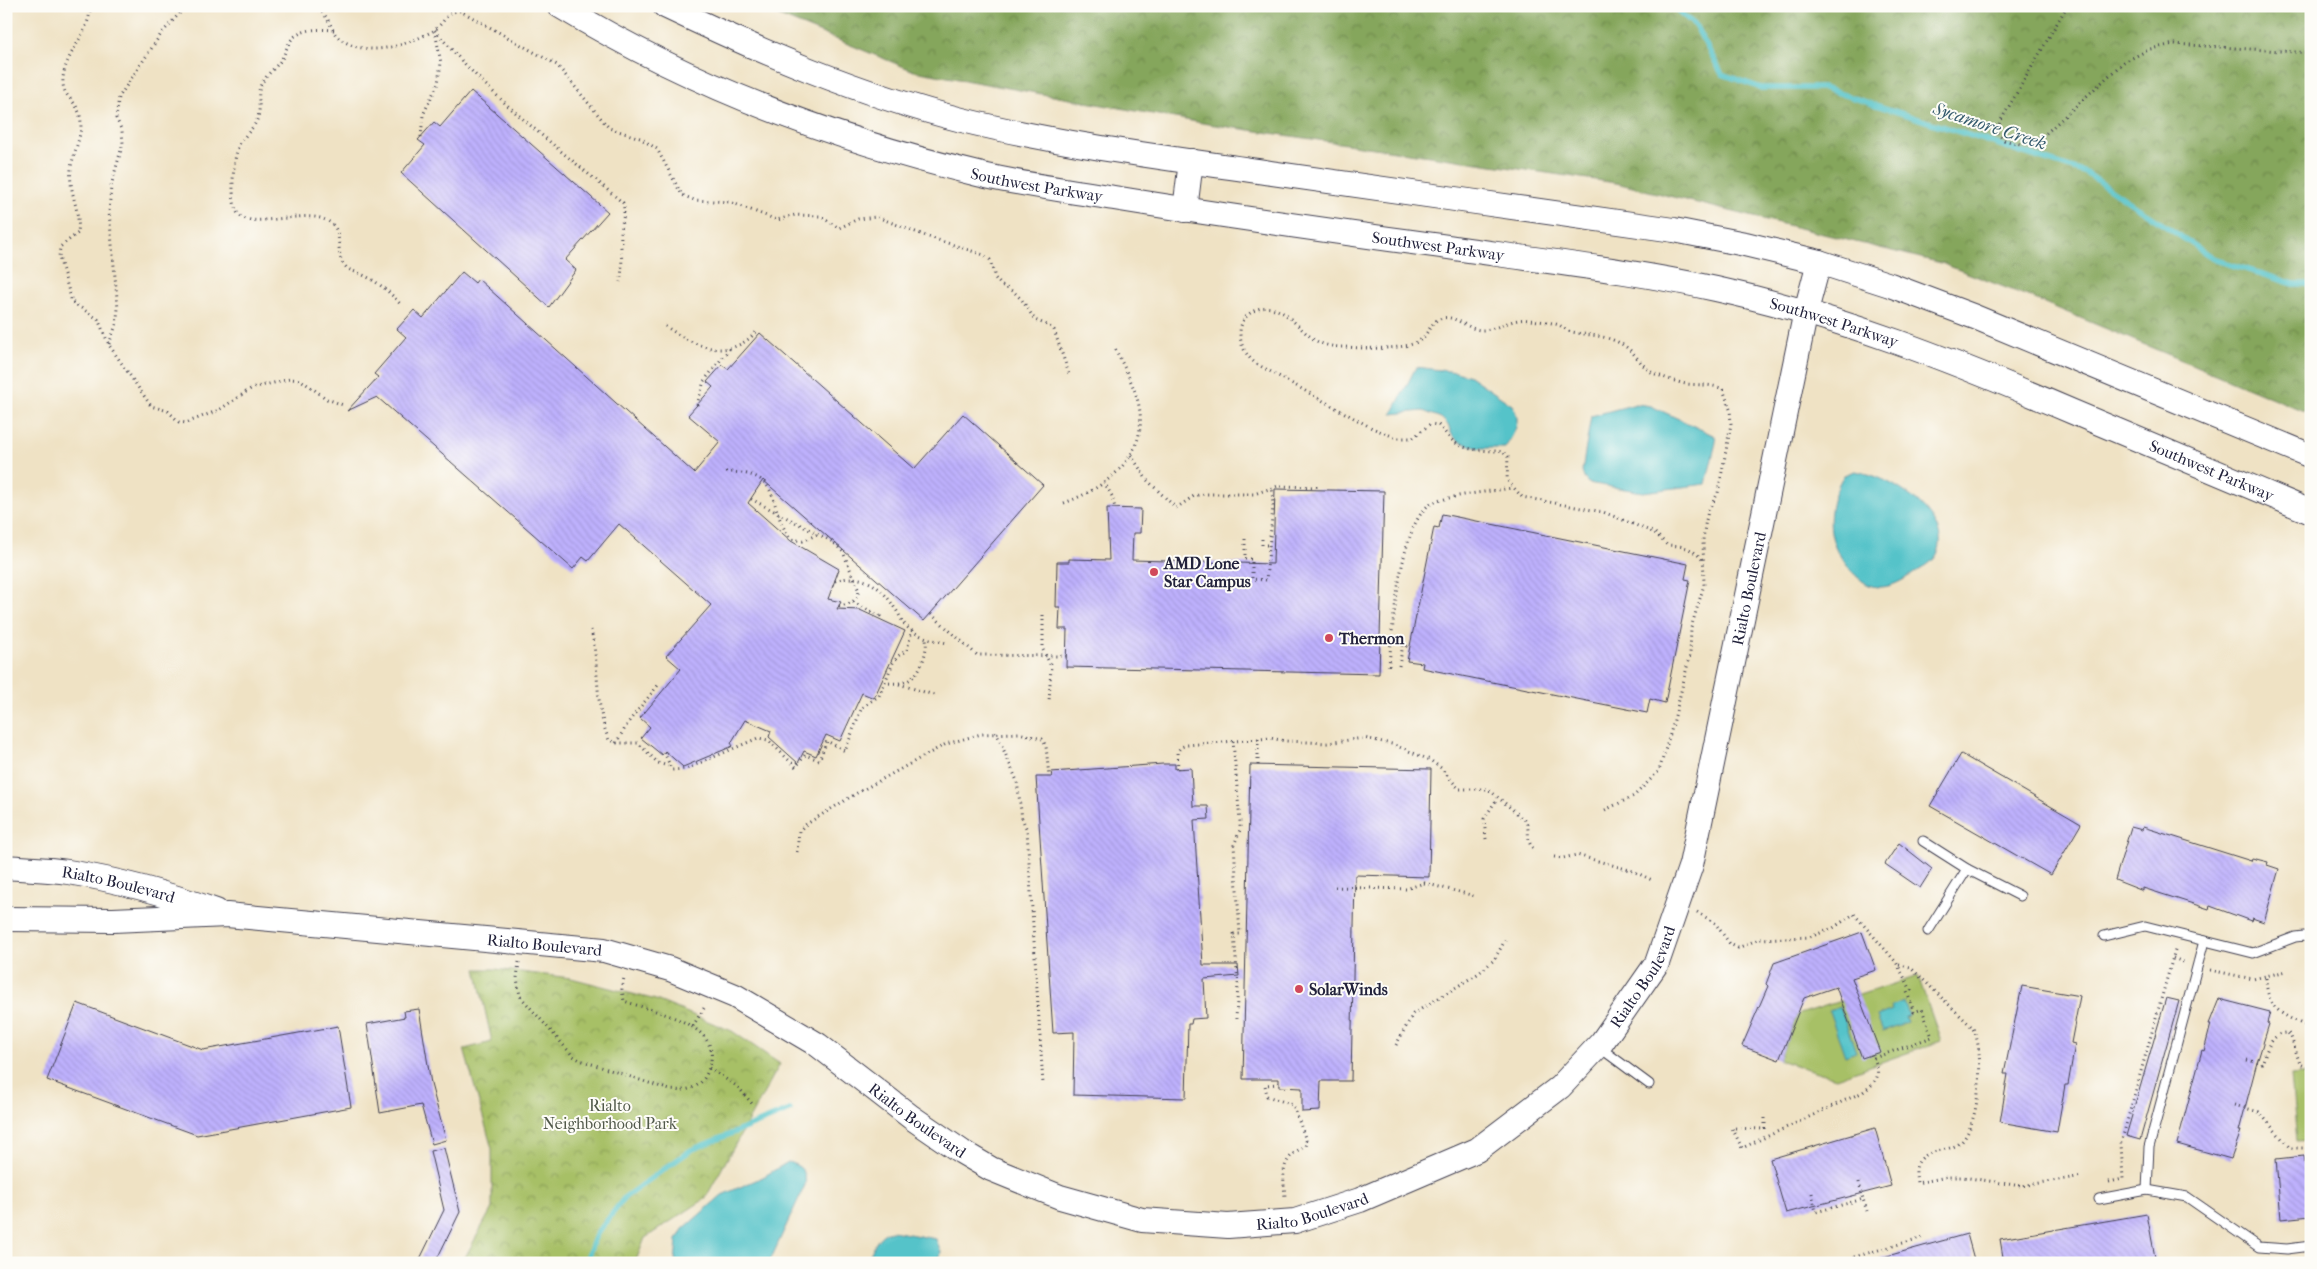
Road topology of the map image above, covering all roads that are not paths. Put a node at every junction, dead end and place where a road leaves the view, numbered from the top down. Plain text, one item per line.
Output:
1 (560, 6) edge
2 (665, 6) edge
3 (1191, 161) junction
4 (1185, 210) junction
5 (1819, 262) junction
6 (1806, 311) junction
7 (2311, 456) edge
8 (2311, 512) edge
9 (1923, 841) dead end
10 (6, 867) edge
11 (1968, 869) junction
12 (2020, 896) dead end
13 (227, 915) junction
14 (6, 919) edge
15 (1928, 931) dead end
16 (2104, 936) dead end
17 (2311, 939) edge
18 (2204, 941) junction
19 (1598, 1046) junction
20 (1649, 1084) dead end
21 (2147, 1190) junction
22 (2098, 1199) dead end
23 (2311, 1246) edge

1 - 4 main road, Southwest Parkway
2 - 3 main road
3 - 4 main road
3 - 5 main road
4 - 6 main road, Southwest Parkway
5 - 6 main road, Rialto Boulevard
5 - 7 main road
6 - 8 main road, Southwest Parkway
6 - 19 main road, Rialto Boulevard
9 - 11 lane
10 - 13 main road, Rialto Boulevard
11 - 12 lane
11 - 15 lane
13 - 14 main road, Rialto Boulevard
13 - 19 main road, Rialto Boulevard
16 - 18 lane
17 - 18 lane
18 - 21 lane
19 - 20 lane
21 - 22 lane
21 - 23 lane

